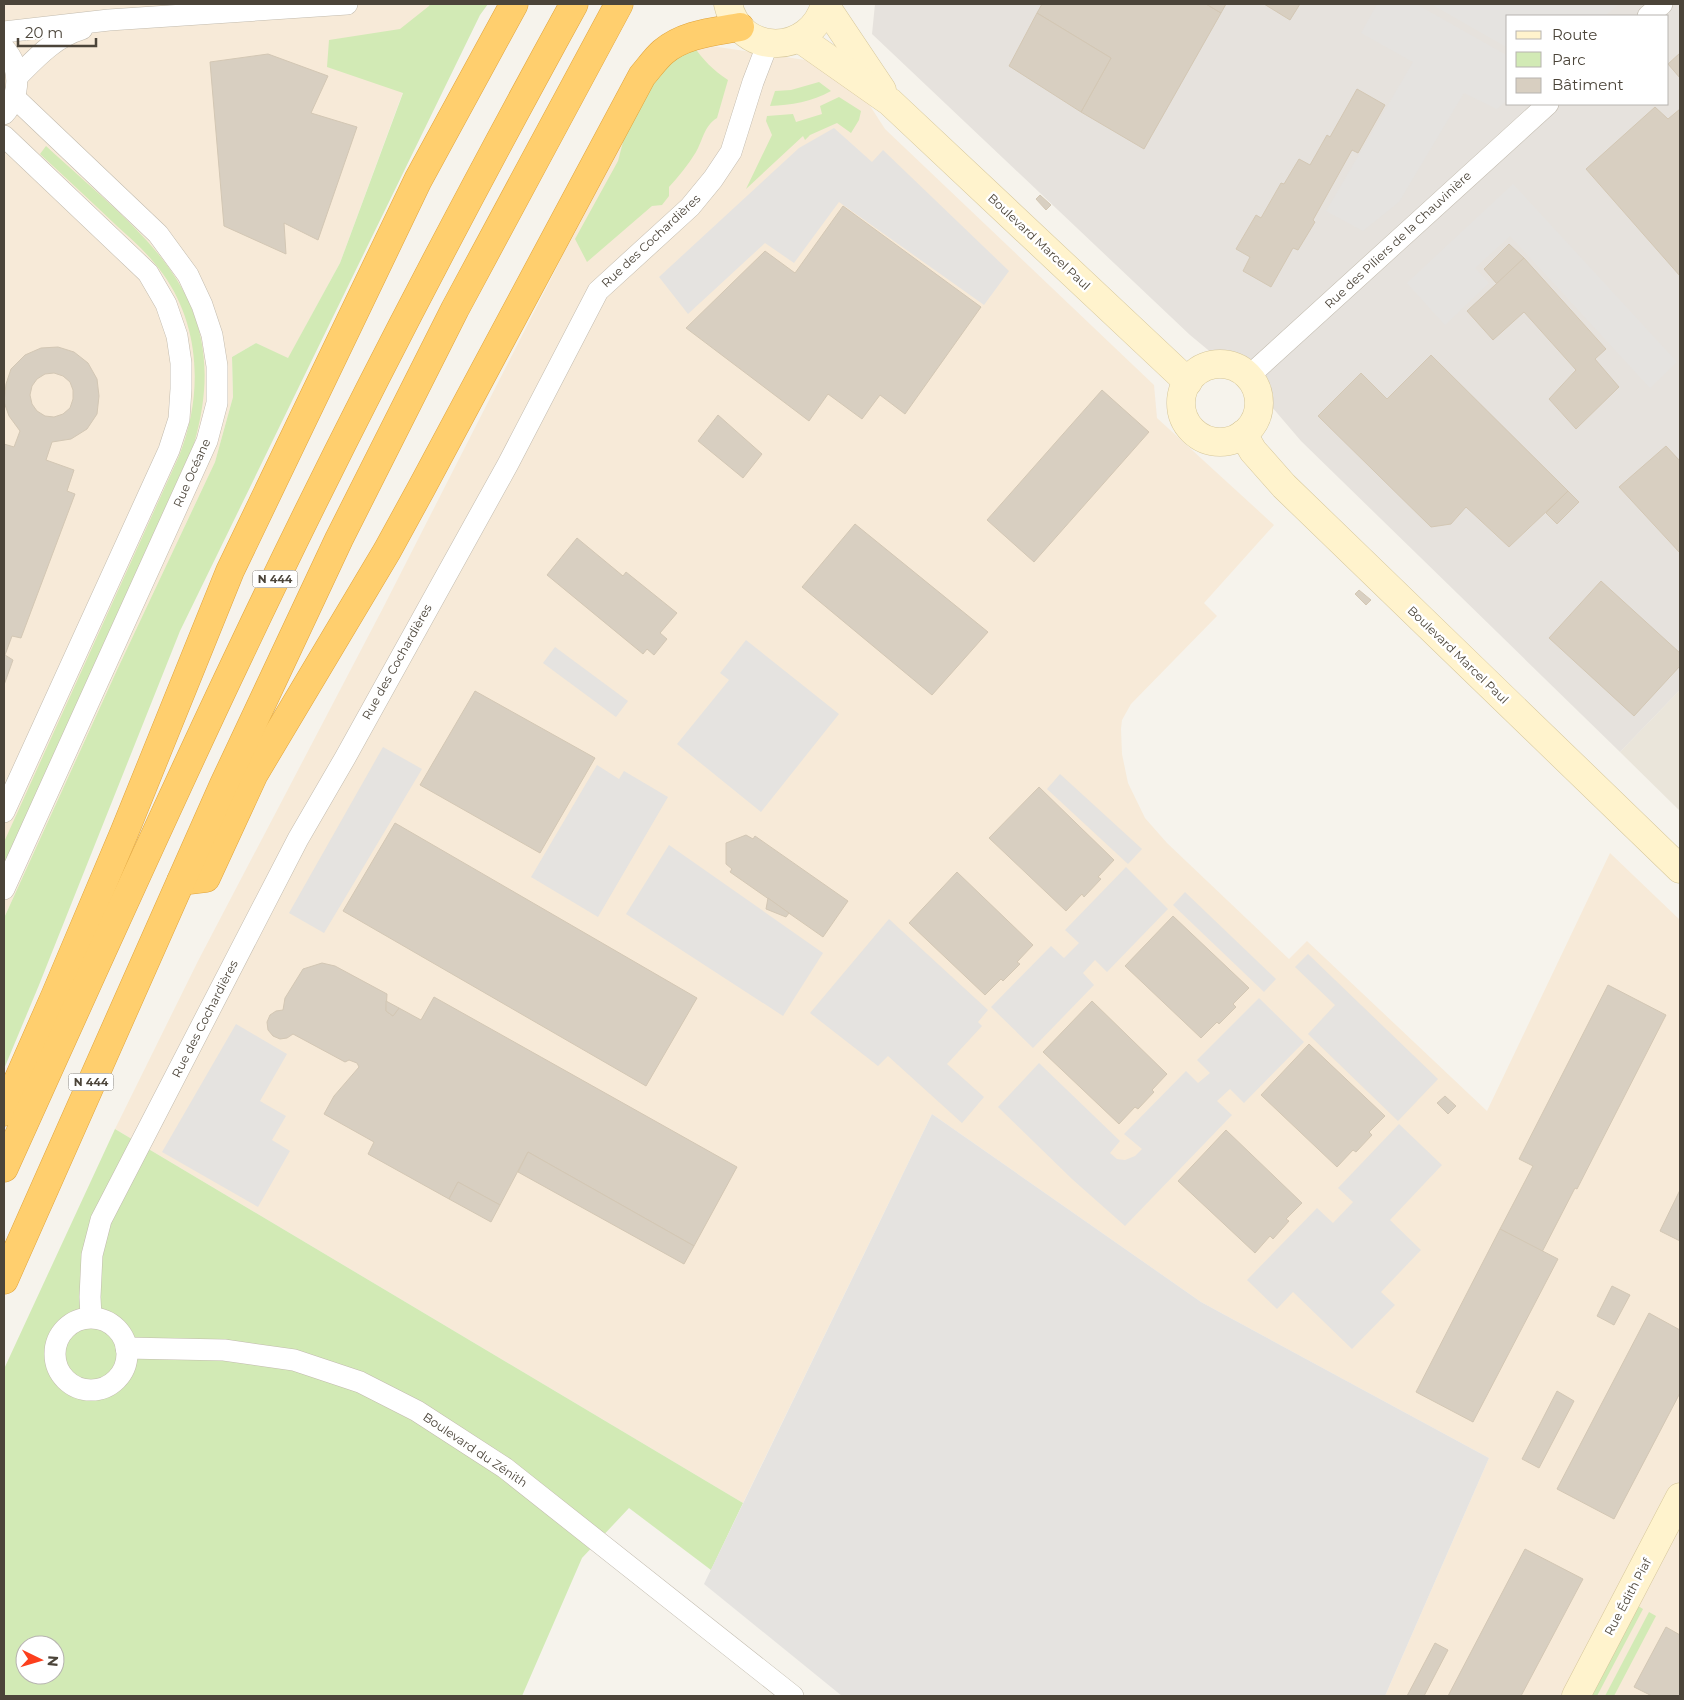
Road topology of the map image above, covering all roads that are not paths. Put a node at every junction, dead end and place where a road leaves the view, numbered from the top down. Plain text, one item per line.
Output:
1 (347, 4) edge
2 (514, 4) edge
3 (574, 4) edge
4 (620, 4) edge
5 (825, 4) edge
6 (1662, 4) edge
7 (734, 15) edge
8 (1649, 15) edge
9 (109, 20) junction
10 (4, 32) edge
11 (799, 38) junction
12 (768, 43) junction
13 (4, 48) edge
14 (12, 96) edge
15 (890, 102) junction
16 (1547, 105) edge
17 (4, 136) edge
18 (1249, 376) junction
19 (1188, 382) junction
20 (1243, 434) junction
21 (4, 812) edge
22 (1680, 870) edge
23 (181, 880) junction
24 (4, 888) edge
25 (4, 1112) edge
26 (4, 1168) edge
27 (4, 1280) edge
28 (91, 1318) junction
29 (126, 1348) junction
30 (1680, 1497) edge
31 (793, 1696) edge
32 (1576, 1696) edge

1 - 9 street
2 - 25 highway
3 - 26 highway, N 444
4 - 23 highway, N 444
5 - 11 street
5 - 15 street, Boulevard Marcel Paul
6 - 8 street
7 - 12 street
7 - 23 highway
9 - 10 street
9 - 14 street
11 - 12 street
11 - 15 street, Boulevard Marcel Paul
12 - 28 street, Rue des Cochardières
13 - 14 street
14 - 24 street, Rue Océane
15 - 19 street, Boulevard Marcel Paul
16 - 18 street, Rue des Piliers de la Chauvinière
17 - 21 street
18 - 19 street
18 - 20 street
19 - 20 street
20 - 22 street, Boulevard Marcel Paul
23 - 27 highway, N 444
28 - 29 street
28 - 29 street
29 - 31 street, Boulevard du Zénith
30 - 32 street, Rue Édith Piaf

